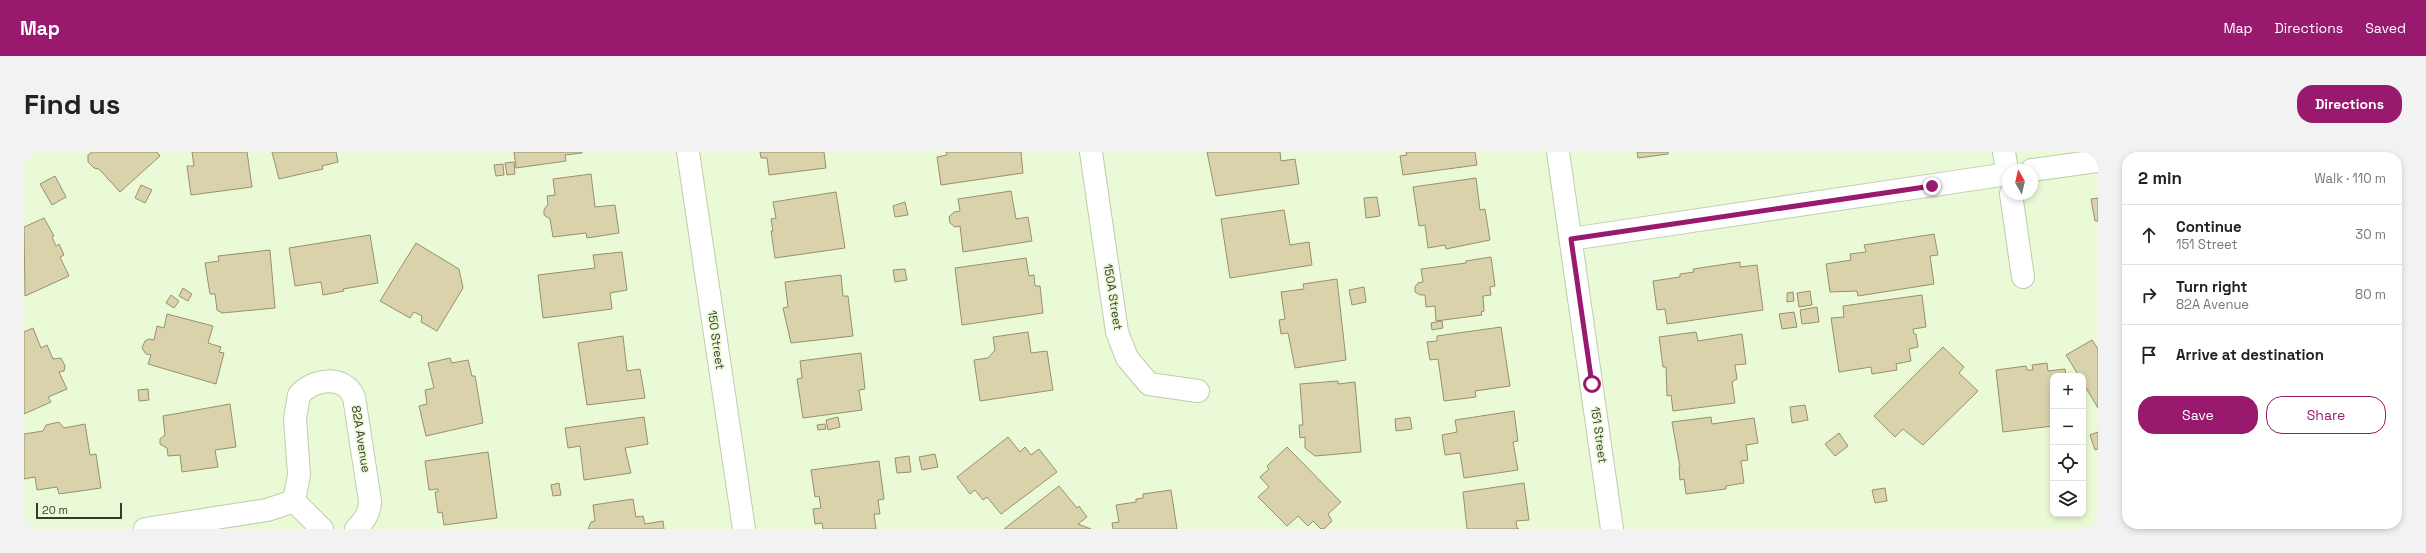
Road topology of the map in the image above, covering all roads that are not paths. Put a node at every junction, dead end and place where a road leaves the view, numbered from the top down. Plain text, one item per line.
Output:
1 (688, 152) edge
2 (1091, 152) edge
3 (1558, 152) edge
4 (2004, 152) edge
5 (2098, 161) edge
6 (2006, 164) edge
7 (2038, 169) edge
8 (2002, 176) edge
9 (2012, 200) edge
10 (1571, 239) junction
11 (2023, 277) dead end
12 (1198, 391) dead end
13 (294, 501) junction
14 (145, 529) edge
15 (322, 529) edge
16 (356, 529) edge
17 (744, 529) edge
18 (1612, 529) edge

1 - 17 street, 150 Street
2 - 12 street, 150A Street
3 - 10 street, 151 Street
4 - 6 street
5 - 7 street
8 - 10 street
9 - 11 street
10 - 18 street, 151 Street
13 - 14 street
13 - 15 street
13 - 16 street, 82A Avenue

